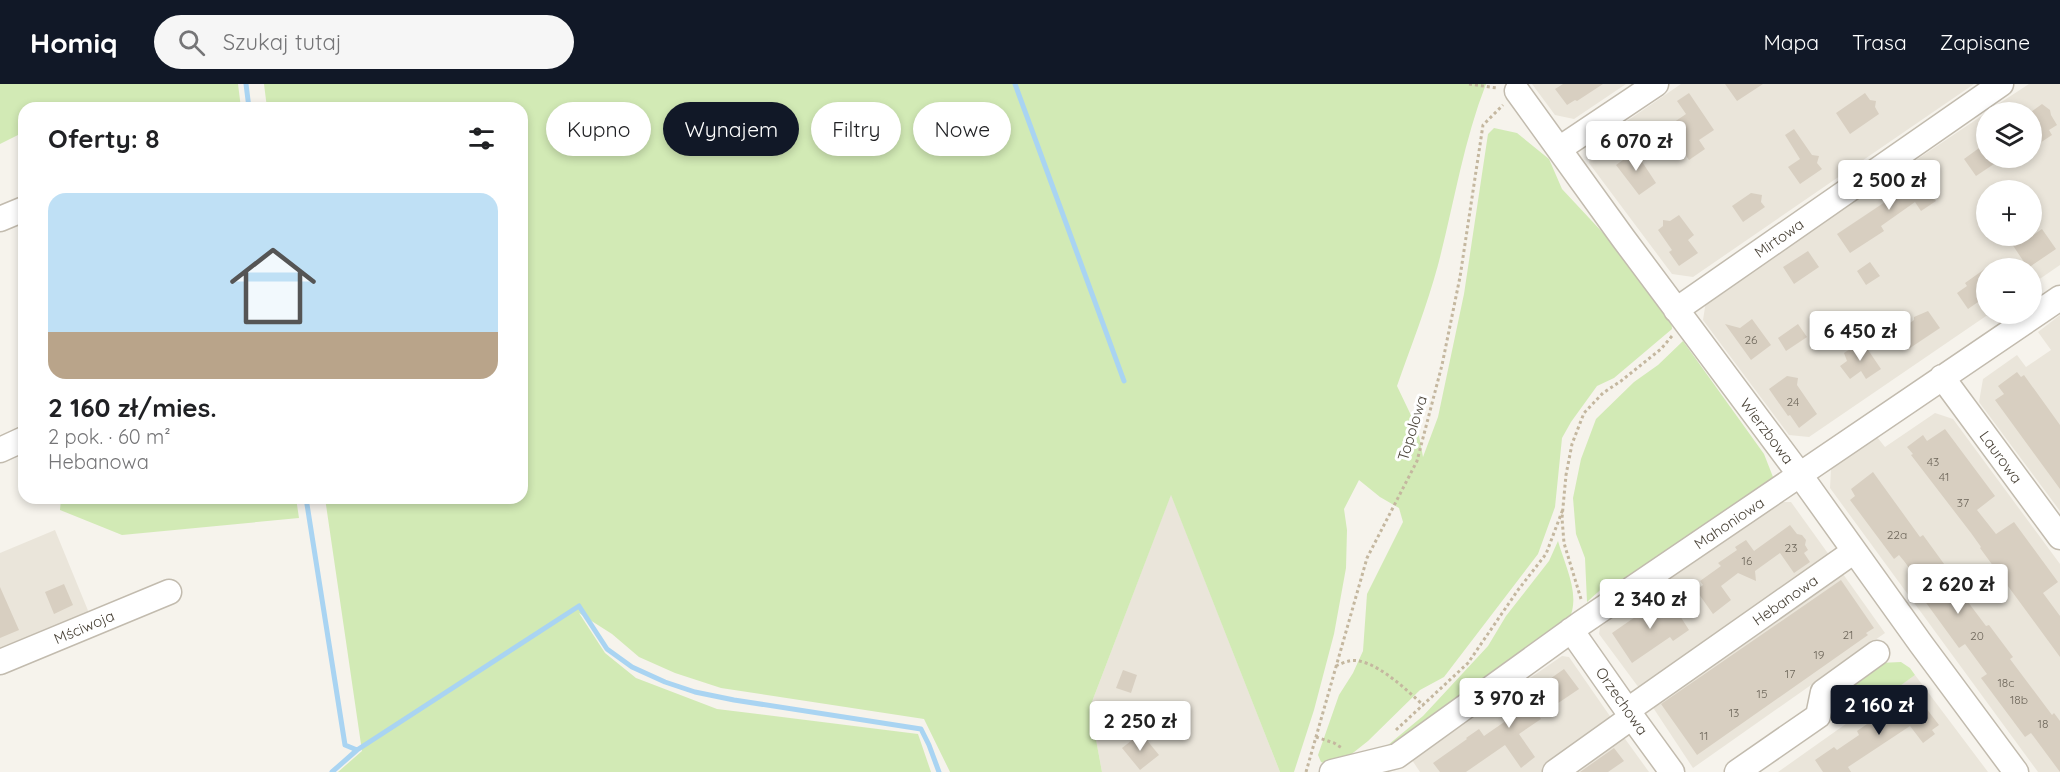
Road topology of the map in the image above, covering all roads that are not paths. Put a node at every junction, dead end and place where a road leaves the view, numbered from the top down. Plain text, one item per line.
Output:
1 (1656, 84) edge
2 (2001, 84) edge
3 (1517, 91) road end
4 (1559, 149) junction
5 (18, 212) edge
6 (0, 219) edge
7 (2060, 298) edge
8 (1681, 317) junction
9 (1942, 377) junction
10 (18, 442) edge
11 (0, 450) edge
12 (1800, 476) junction
13 (2060, 537) edge
14 (1853, 552) junction
15 (169, 592) dead end
16 (1576, 627) junction
17 (1877, 653) dead end
18 (0, 662) edge
19 (1630, 714) junction
20 (1399, 754) edge
21 (1332, 772) edge
22 (1555, 772) edge
23 (1672, 772) edge
24 (1737, 772) edge
25 (2016, 772) edge

1 - 4 street
2 - 8 street, Mirtowa
3 - 4 street, Wierzbowa
4 - 8 street, Wierzbowa
5 - 6 street
7 - 9 street, Mahoniowa
8 - 12 street, Wierzbowa
9 - 12 street, Mahoniowa
9 - 13 street, Laurowa
10 - 11 street
12 - 14 street, Wierzbowa
12 - 16 street, Mahoniowa
14 - 19 street, Hebanowa
14 - 25 street, Wierzbowa
15 - 18 street, Mściwoja
16 - 19 street, Orzechowa
16 - 20 street, Mahoniowa
17 - 24 street
19 - 22 street, Hebanowa
19 - 23 street, Orzechowa
20 - 21 street, Mahoniowa

